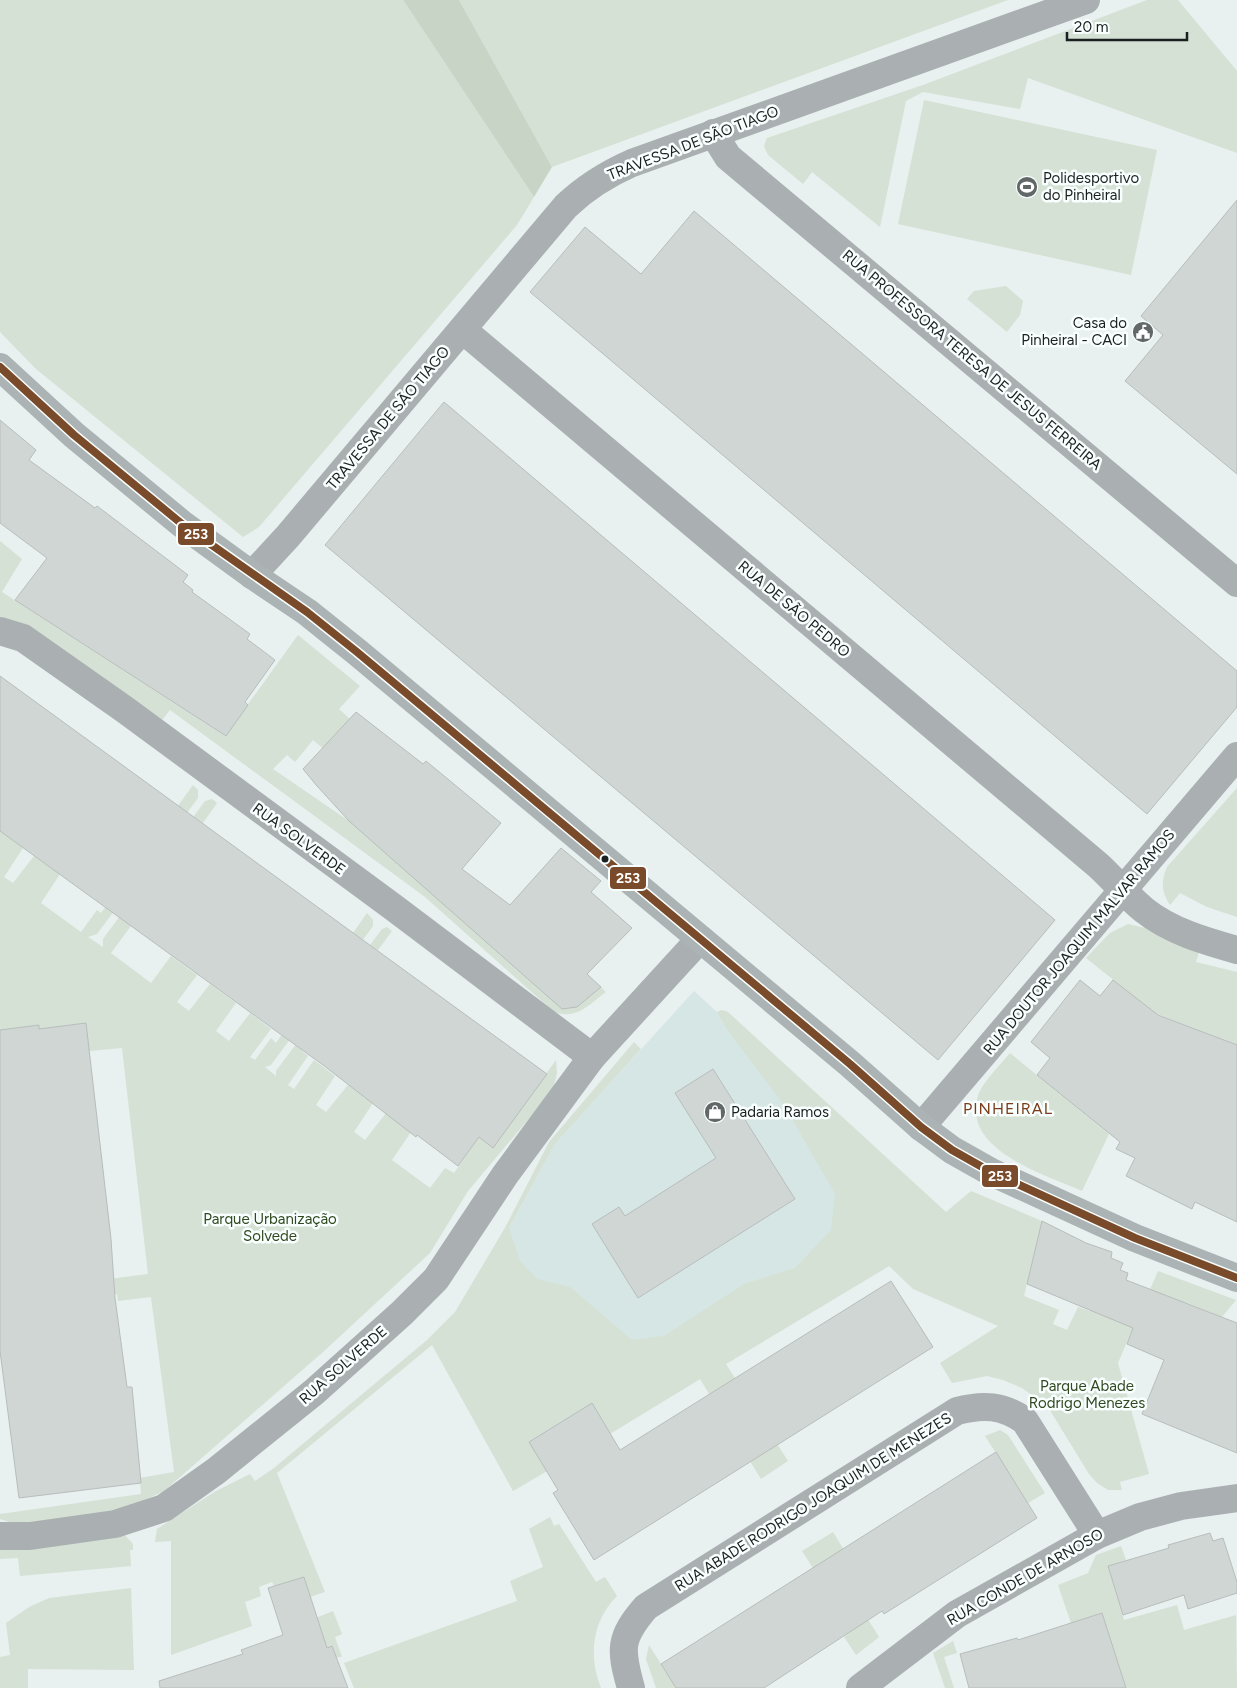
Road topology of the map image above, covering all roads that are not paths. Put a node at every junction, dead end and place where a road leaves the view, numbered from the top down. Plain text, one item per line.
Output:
1 (1086, 0) edge
2 (713, 133) junction
3 (464, 330) junction
4 (0, 367) edge
5 (252, 575) junction
6 (1237, 583) edge
7 (0, 631) edge
8 (1237, 756) edge
9 (1123, 890) junction
10 (700, 939) junction
11 (1237, 950) edge
12 (592, 1057) junction
13 (922, 1127) junction
14 (1237, 1278) edge
15 (1237, 1498) edge
16 (1096, 1535) junction
17 (0, 1536) edge
18 (631, 1688) edge
19 (860, 1688) edge

1 - 2 street, TRAVESSA DE SÃO TIAGO
2 - 3 street, TRAVESSA DE SÃO TIAGO
2 - 6 street, RUA PROFESSORA TERESA DE JESUS FERREIRA
3 - 5 street, TRAVESSA DE SÃO TIAGO
3 - 9 street, RUA DE SÃO PEDRO
4 - 5 main road
5 - 10 main road
7 - 12 street, RUA SOLVERDE
8 - 9 street, RUA DOUTOR JOAQUIM MALVAR RAMOS
9 - 11 street, RUA DE SÃO PEDRO
9 - 13 street, RUA DOUTOR JOAQUIM MALVAR RAMOS
10 - 12 street, RUA SOLVERDE
10 - 13 main road
12 - 17 street, RUA SOLVERDE
13 - 14 main road
15 - 16 street, RUA CONDE DE ARNOSO
16 - 18 street, RUA ABADE RODRIGO JOAQUIM DE MENEZES
16 - 19 street, RUA CONDE DE ARNOSO

